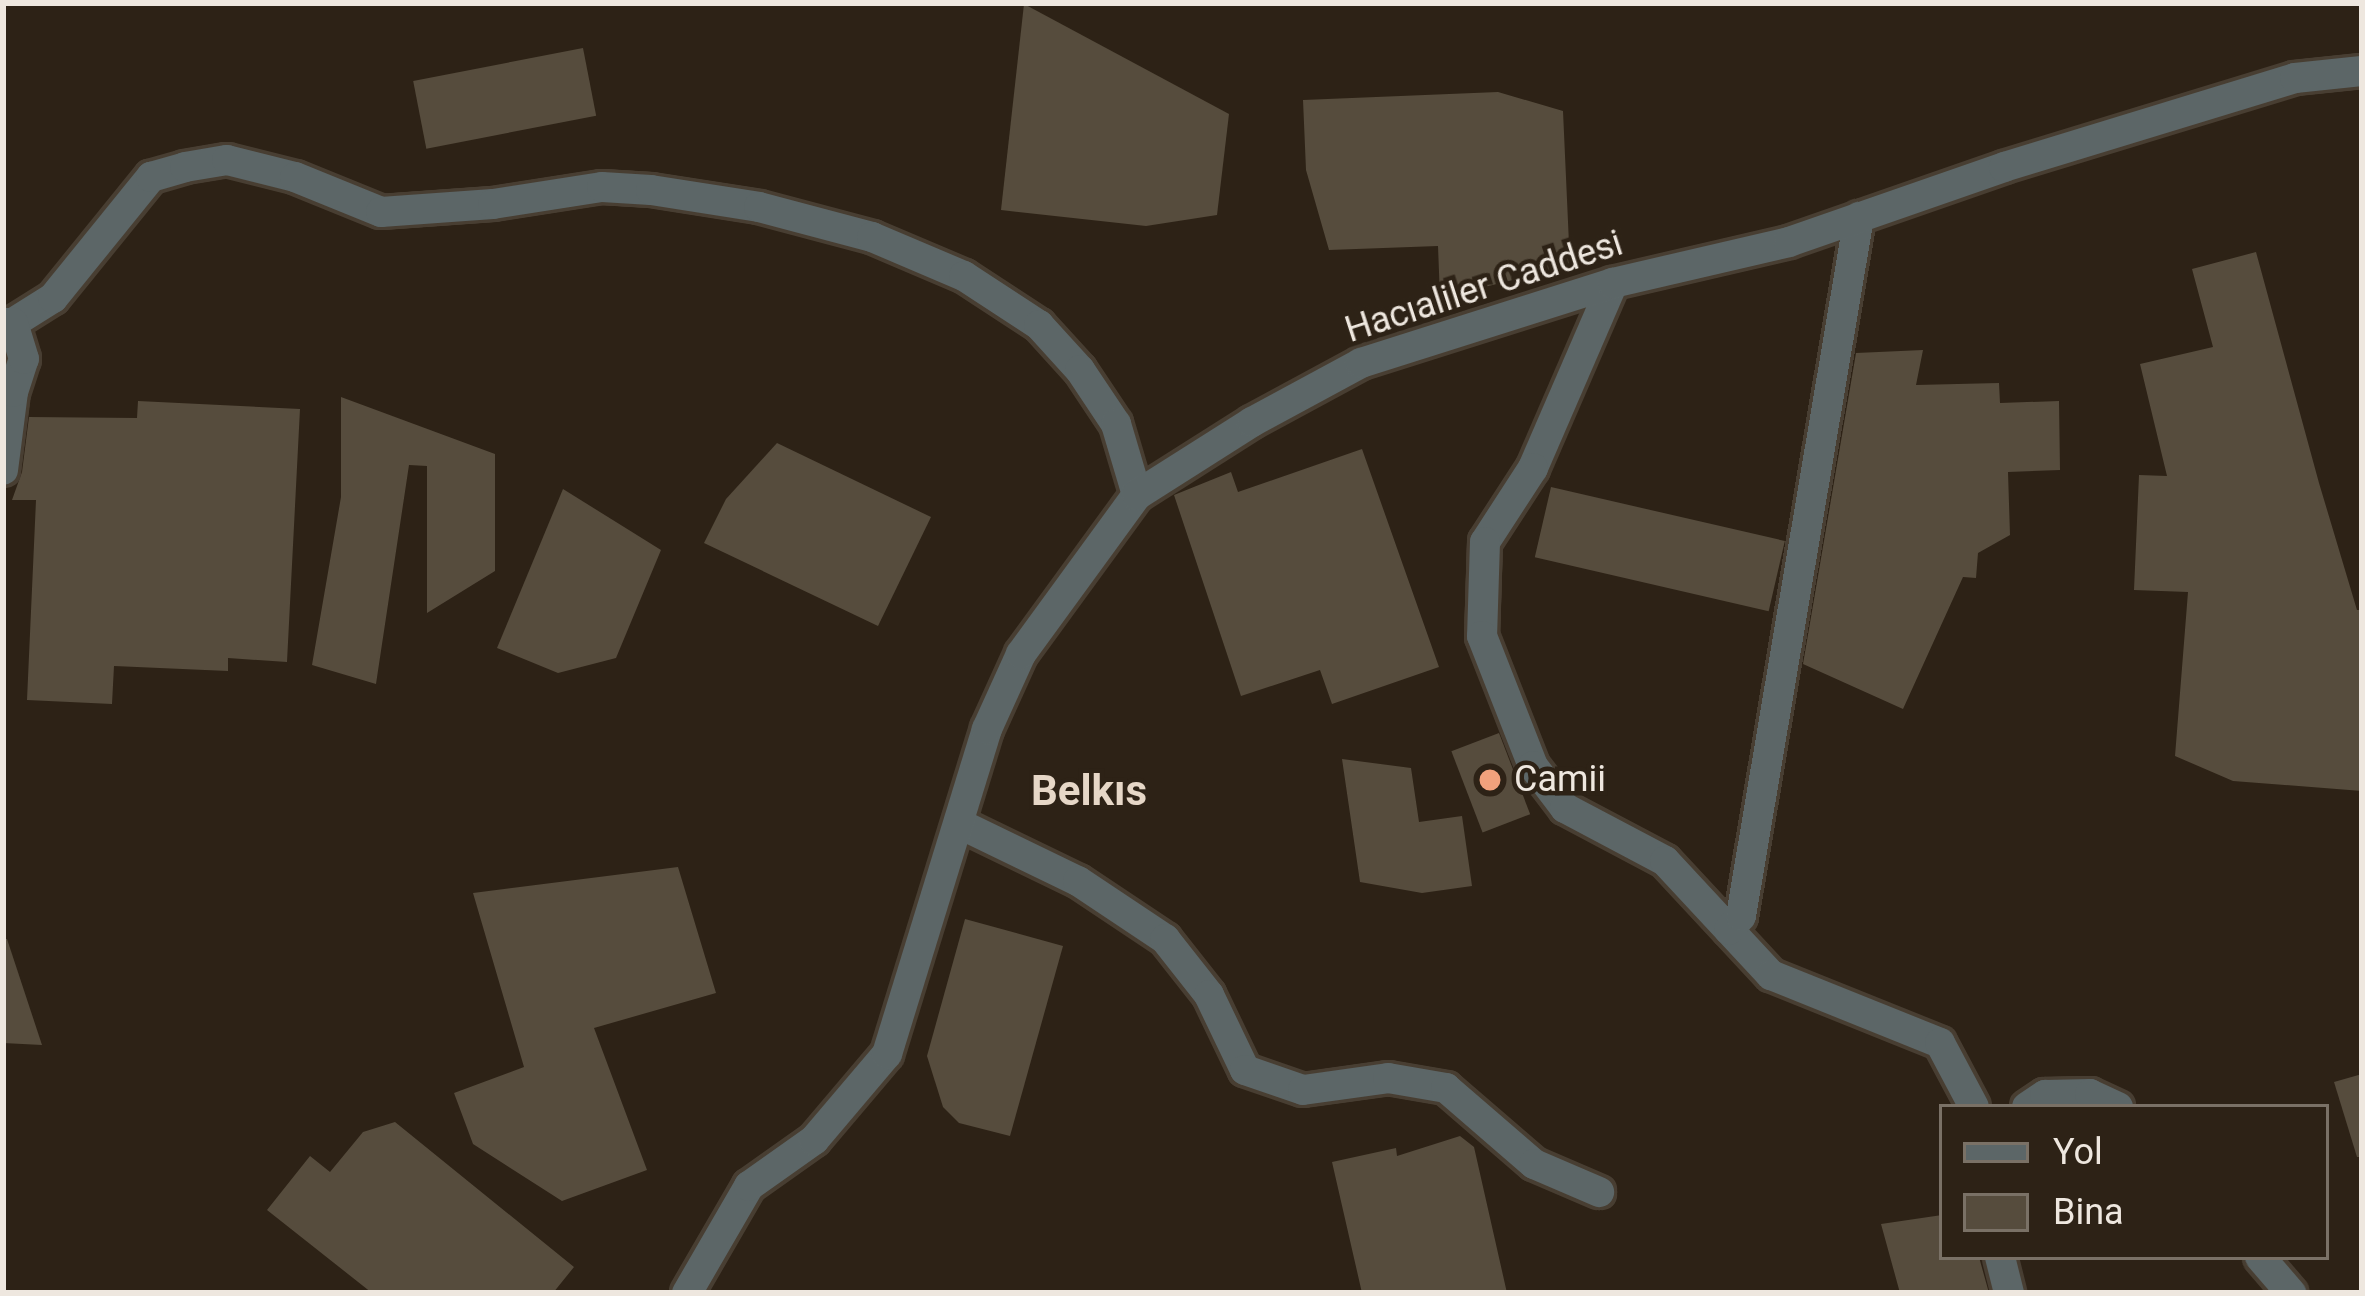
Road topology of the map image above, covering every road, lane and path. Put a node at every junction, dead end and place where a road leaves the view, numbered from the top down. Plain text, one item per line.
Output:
1 (2362, 70) edge
2 (1859, 217) junction
3 (1613, 283) junction
4 (8, 323) edge
5 (3, 470) edge
6 (1137, 495) junction
7 (962, 826) junction
8 (1729, 930) junction
9 (1972, 1104) edge
10 (2032, 1104) edge
11 (2112, 1104) edge
12 (1599, 1192) dead end
13 (2001, 1260) edge
14 (2263, 1260) edge
15 (687, 1293) edge
16 (2009, 1293) edge
17 (2291, 1293) edge

1 - 2 street, Hacıaliler Caddesi
2 - 3 street, Hacıaliler Caddesi
2 - 8 street
3 - 6 street, Hacıaliler Caddesi
3 - 8 street
4 - 5 street
4 - 6 street
6 - 7 street, Hacıaliler Caddesi
7 - 12 street
7 - 15 street, Hacıaliler Caddesi
8 - 9 street
10 - 11 street
13 - 16 street
14 - 17 street

